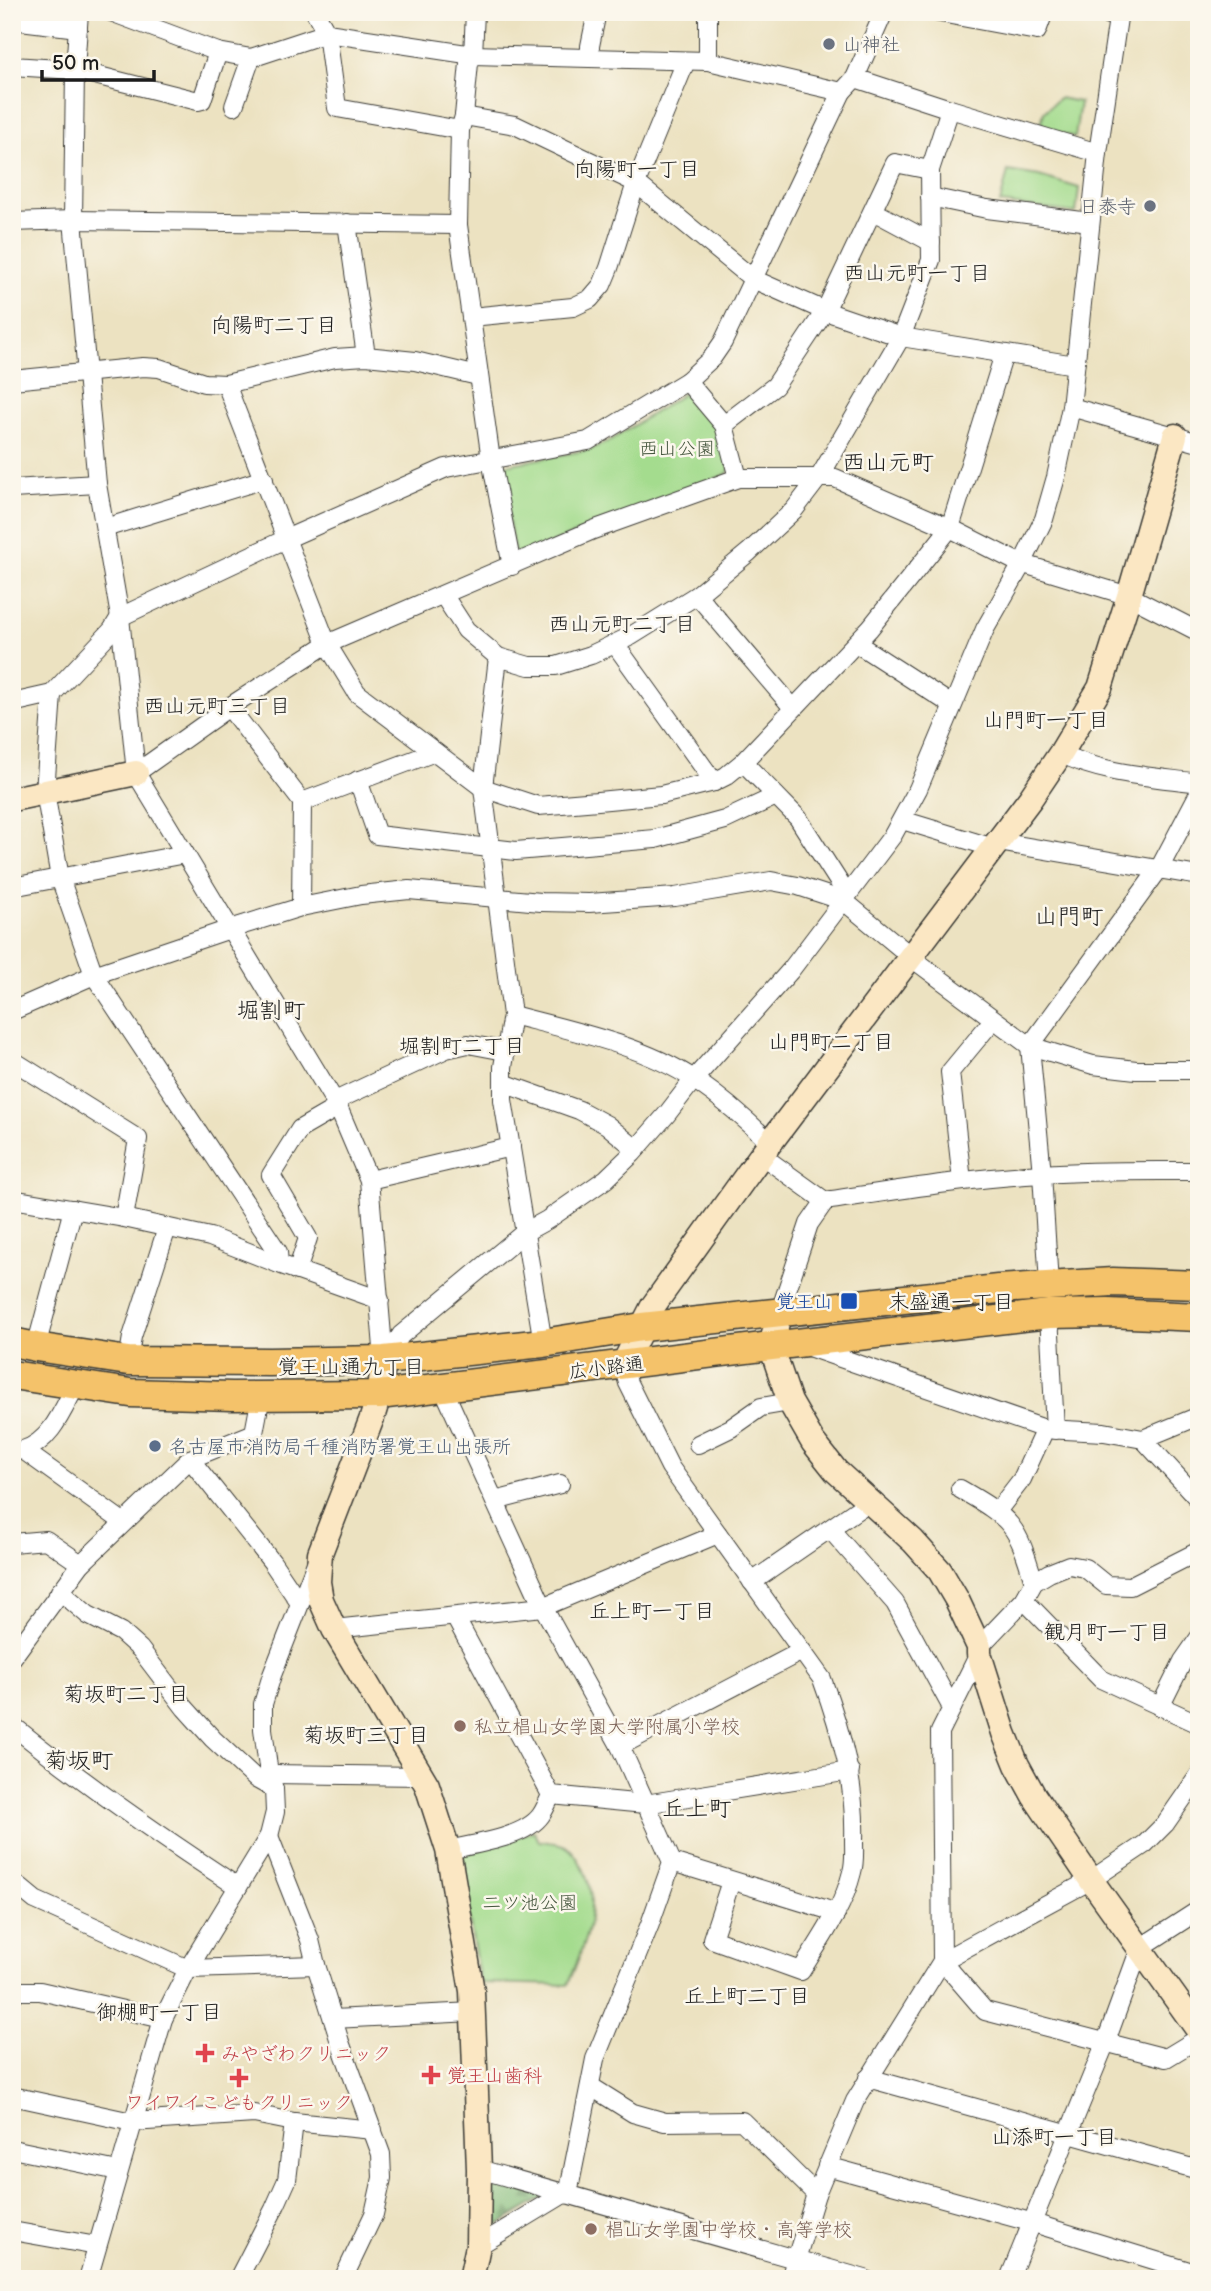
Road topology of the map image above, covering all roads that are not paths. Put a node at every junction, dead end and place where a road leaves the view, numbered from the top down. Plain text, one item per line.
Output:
1 (111, 12) edge
2 (315, 12) edge
3 (475, 12) edge
4 (597, 12) edge
5 (708, 12) edge
6 (884, 12) edge
7 (935, 12) edge
8 (1044, 12) edge
9 (1100, 12) edge
10 (1120, 15) edge
11 (12, 20) edge
12 (78, 20) edge
13 (327, 33) junction
14 (218, 52) junction
15 (473, 55) junction
16 (590, 57) junction
17 (251, 58) junction
18 (685, 61) junction
19 (708, 61) junction
20 (12, 66) edge
21 (75, 70) junction
22 (855, 78) junction
23 (842, 92) junction
24 (234, 106) dead end
25 (950, 109) junction
26 (462, 123) junction
27 (1098, 153) junction
28 (930, 170) junction
29 (636, 183) junction
30 (930, 197) junction
31 (873, 211) junction
32 (73, 220) junction
33 (12, 222) edge
34 (1090, 222) junction
35 (347, 223) junction
36 (458, 225) junction
37 (931, 242) junction
38 (753, 279) junction
39 (825, 311) junction
40 (471, 317) junction
41 (901, 337) junction
42 (1003, 354) junction
43 (366, 356) junction
44 (1075, 365) junction
45 (86, 372) junction
46 (478, 376) junction
47 (12, 380) edge
48 (687, 382) junction
49 (226, 384) junction
50 (1070, 407) junction
51 (724, 425) junction
52 (1187, 439) edge
53 (491, 460) junction
54 (820, 476) junction
55 (738, 478) junction
56 (264, 479) junction
57 (97, 484) junction
58 (12, 488) edge
59 (105, 528) junction
60 (950, 528) junction
61 (288, 538) junction
62 (1022, 564) junction
63 (512, 566) junction
64 (444, 596) junction
65 (697, 596) junction
66 (1129, 596) junction
67 (120, 617) junction
68 (1199, 632) edge
69 (856, 643) junction
70 (327, 644) junction
71 (615, 644) junction
72 (498, 657) junction
73 (52, 694) junction
74 (12, 703) edge
75 (953, 705) junction
76 (229, 708) junction
77 (793, 708) junction
78 (435, 752) junction
79 (1061, 753) junction
80 (743, 762) junction
81 (136, 773) junction
82 (358, 780) junction
83 (714, 782) junction
84 (1199, 783) edge
85 (483, 788) junction
86 (45, 792) junction
87 (1199, 793) edge
88 (776, 796) junction
89 (12, 799) edge
90 (302, 802) junction
91 (902, 820) junction
92 (996, 845) junction
93 (490, 848) junction
94 (185, 854) junction
95 (1159, 869) junction
96 (1199, 876) edge
97 (60, 878) junction
98 (12, 887) edge
99 (497, 897) junction
100 (844, 901) junction
101 (301, 907) junction
102 (230, 929) junction
103 (911, 957) junction
104 (94, 975) junction
105 (12, 1011) edge
106 (512, 1015) junction
107 (993, 1020) junction
108 (1030, 1046) junction
109 (505, 1051) junction
110 (12, 1060) edge
111 (1199, 1070) edge
112 (694, 1079) junction
113 (503, 1083) junction
114 (336, 1104) junction
115 (511, 1147) junction
116 (636, 1149) junction
117 (766, 1149) junction
118 (1199, 1171) edge
119 (1042, 1174) junction
120 (369, 1181) junction
121 (962, 1181) junction
122 (12, 1199) edge
123 (825, 1201) junction
124 (73, 1209) junction
125 (124, 1218) junction
126 (167, 1228) junction
127 (524, 1232) junction
128 (279, 1264) junction
129 (297, 1270) junction
130 (1049, 1284) junction
131 (1199, 1285) edge
132 (380, 1300) junction
133 (780, 1311) junction
134 (1049, 1314) junction
135 (1199, 1317) edge
136 (642, 1327) junction
137 (543, 1343) junction
138 (784, 1344) junction
139 (24, 1345) edge
140 (384, 1360) junction
141 (128, 1361) junction
142 (623, 1365) junction
143 (12, 1374) edge
144 (76, 1385) junction
145 (442, 1386) junction
146 (379, 1395) junction
147 (261, 1396) junction
148 (790, 1402) junction
149 (1199, 1416) edge
150 (1050, 1429) junction
151 (1143, 1439) junction
152 (698, 1444) dead end
153 (18, 1451) edge
154 (190, 1460) junction
155 (560, 1484) dead end
156 (960, 1489) dead end
157 (1199, 1500) edge
158 (495, 1501) junction
159 (870, 1501) junction
160 (998, 1510) junction
161 (123, 1522) junction
162 (830, 1529) junction
163 (718, 1534) junction
164 (12, 1543) edge
165 (1199, 1551) edge
166 (320, 1553) junction
167 (81, 1564) junction
168 (1034, 1581) junction
169 (752, 1582) junction
170 (60, 1591) junction
171 (1024, 1600) junction
172 (299, 1602) junction
173 (543, 1607) junction
174 (455, 1616) junction
175 (334, 1629) junction
176 (1199, 1637) edge
177 (979, 1650) junction
178 (802, 1651) junction
179 (13, 1656) edge
180 (1160, 1707) junction
181 (953, 1708) junction
182 (1199, 1724) edge
183 (12, 1725) edge
184 (620, 1746) junction
185 (850, 1771) junction
186 (1199, 1774) edge
187 (422, 1776) junction
188 (272, 1782) junction
189 (551, 1795) junction
190 (645, 1804) junction
191 (269, 1836) junction
192 (448, 1850) junction
193 (672, 1862) junction
194 (1091, 1880) junction
195 (12, 1881) edge
196 (731, 1881) junction
197 (238, 1887) junction
198 (1199, 1910) edge
199 (836, 1914) junction
200 (1140, 1948) junction
201 (942, 1961) junction
202 (316, 1965) junction
203 (188, 1969) junction
204 (12, 1991) edge
205 (473, 2012) junction
206 (163, 2019) junction
207 (332, 2019) junction
208 (1199, 2031) edge
209 (1199, 2038) edge
210 (1105, 2044) junction
211 (868, 2078) junction
212 (590, 2086) junction
213 (12, 2096) edge
214 (132, 2122) junction
215 (294, 2122) junction
216 (373, 2130) junction
217 (1068, 2133) junction
218 (12, 2149) edge
219 (827, 2165) junction
220 (479, 2169) junction
221 (1199, 2170) edge
222 (118, 2171) junction
223 (568, 2194) junction
224 (816, 2194) junction
225 (1030, 2222) junction
226 (12, 2231) edge
227 (97, 2246) junction
228 (478, 2246) junction
229 (797, 2260) junction
230 (1199, 2274) edge
231 (88, 2279) edge
232 (238, 2279) edge
233 (343, 2279) edge
234 (471, 2279) edge
235 (790, 2279) edge
236 (865, 2279) edge
237 (1009, 2279) edge

1 - 14 street
2 - 13 street
3 - 15 street
4 - 16 street
5 - 19 street
6 - 22 street
7 - 8 street
9 - 10 street
10 - 27 street
11 - 12 street
12 - 21 street
13 - 15 street
13 - 17 street
13 - 26 street
14 - 17 street
14 - 21 street
15 - 16 street
15 - 26 street
16 - 18 street
17 - 24 street
18 - 19 street
18 - 29 street
19 - 23 street
20 - 21 street
21 - 32 street
22 - 23 street
22 - 25 street
23 - 38 street
25 - 27 street
25 - 28 street
26 - 29 street
26 - 36 street
27 - 34 street
28 - 30 street
28 - 31 street
29 - 38 street
29 - 40 street
30 - 34 street
30 - 37 street
31 - 37 street
31 - 39 street
32 - 33 street
32 - 35 street
32 - 45 street
34 - 44 street
35 - 36 street
35 - 43 street
36 - 40 street
37 - 41 street
38 - 39 street
38 - 48 street
39 - 41 street
39 - 51 street
40 - 46 street
41 - 42 street
41 - 54 street
42 - 44 street
42 - 60 street
43 - 46 street
43 - 49 street
44 - 50 street
45 - 47 street
45 - 49 street
45 - 57 street
46 - 53 street
48 - 51 street
48 - 53 street
49 - 56 street
50 - 52 street
50 - 62 street
51 - 55 street
52 - 66 street
53 - 61 street
53 - 63 street
54 - 55 street
54 - 60 street
54 - 65 street
55 - 63 street
56 - 59 street
56 - 61 street
57 - 58 street
57 - 59 street
59 - 67 street
60 - 62 street
60 - 69 street
61 - 67 street
61 - 70 street
62 - 66 street
62 - 75 street
63 - 64 street
64 - 70 street
64 - 72 street
65 - 71 street
65 - 77 street
66 - 68 street
66 - 79 street
67 - 73 street
67 - 81 street
69 - 75 street
69 - 77 street
70 - 76 street
70 - 78 street
71 - 72 street
71 - 83 street
72 - 85 street
73 - 74 street
73 - 86 street
75 - 91 street
76 - 81 street
76 - 90 street
77 - 80 street
78 - 82 street
78 - 85 street
79 - 84 street
79 - 92 street
80 - 83 street
80 - 88 street
81 - 86 street
81 - 94 street
82 - 90 street
82 - 93 street
83 - 85 street
85 - 93 street
86 - 89 street
86 - 97 street
87 - 95 street
88 - 93 street
88 - 100 street
90 - 101 street
91 - 92 street
91 - 100 street
92 - 95 street
92 - 103 street
93 - 99 street
94 - 97 street
94 - 102 street
95 - 96 street
95 - 108 street
97 - 98 street
97 - 104 street
99 - 100 street
99 - 101 street
99 - 106 street
100 - 103 street
100 - 112 street
101 - 102 street
102 - 104 street
102 - 114 street
103 - 107 street
103 - 117 street
104 - 105 street
104 - 128 street
106 - 109 street
106 - 112 street
107 - 108 street
107 - 121 street
108 - 111 street
108 - 119 street
109 - 113 street
109 - 114 street
110 - 125 street
112 - 116 street
112 - 117 street
113 - 115 street
113 - 116 street
114 - 120 street
114 - 129 street
115 - 120 street
115 - 127 street
116 - 127 street
117 - 123 street
117 - 136 street
118 - 119 street
119 - 121 street
119 - 130 street
120 - 132 street
121 - 123 street
122 - 124 street
123 - 133 street
124 - 125 street
124 - 139 street
125 - 126 street
126 - 128 street
126 - 141 street
127 - 137 street
127 - 140 street
128 - 129 street
129 - 132 street
130 - 131 main road, 広小路通
130 - 133 main road, 広小路通
132 - 140 street
133 - 136 main road, 広小路通
133 - 138 street
134 - 135 main road, 広小路通
134 - 138 main road, 広小路通
134 - 150 street
136 - 137 main road, 広小路通
136 - 142 street
137 - 140 main road, 広小路通
138 - 142 main road, 広小路通
138 - 148 street
138 - 150 street
139 - 141 main road, 広小路通
140 - 141 main road, 広小路通
140 - 146 street
142 - 145 main road, 広小路通
142 - 163 street
143 - 144 main road, 広小路通
144 - 147 main road, 広小路通
144 - 153 street
145 - 146 main road, 広小路通
145 - 158 street
146 - 147 main road, 広小路通
146 - 166 street
147 - 154 street
148 - 152 street
148 - 159 street
149 - 151 street
150 - 151 street
150 - 160 street
151 - 157 street
153 - 161 street
154 - 161 street
154 - 172 street
155 - 158 street
156 - 160 street
158 - 173 street
159 - 162 street
159 - 177 street
160 - 168 street
161 - 167 street
162 - 169 street
162 - 181 street
163 - 169 street
163 - 173 street
164 - 167 street
165 - 168 street
166 - 172 street
166 - 175 street
167 - 170 street
168 - 171 street
169 - 178 street
170 - 179 street
170 - 188 street
171 - 177 street
171 - 180 street
172 - 188 street
173 - 174 street
173 - 184 street
174 - 175 street
174 - 189 street
175 - 187 street
176 - 180 street
177 - 181 street
177 - 194 street
178 - 184 street
178 - 185 street
180 - 182 street
181 - 201 street
183 - 197 street
184 - 190 street
185 - 190 street
185 - 199 street
186 - 194 street
187 - 188 street
187 - 192 street
188 - 191 street
189 - 190 street
189 - 192 street
190 - 193 street
191 - 197 street
191 - 202 street
192 - 205 street
193 - 196 street
193 - 212 street
194 - 200 street
194 - 201 street
195 - 203 street
196 - 199 street
196 - 199 street
197 - 203 street
198 - 200 street
200 - 208 street
200 - 210 street
201 - 210 street
201 - 211 street
202 - 203 street
202 - 207 street
203 - 206 street
204 - 206 street
205 - 207 street
205 - 220 street
206 - 214 street
207 - 216 street
209 - 210 street
210 - 217 street
211 - 217 street
211 - 219 street
212 - 223 street
212 - 224 street
213 - 214 street
214 - 215 street
214 - 222 street
215 - 216 street
215 - 232 street
216 - 233 street
217 - 221 street
217 - 225 street
218 - 222 street
219 - 224 street
219 - 225 street
220 - 223 street
220 - 228 street
222 - 227 street
223 - 228 street
223 - 229 street
224 - 229 street
225 - 230 street
225 - 237 street
226 - 227 street
227 - 231 street
228 - 234 street
229 - 235 street
229 - 236 street

